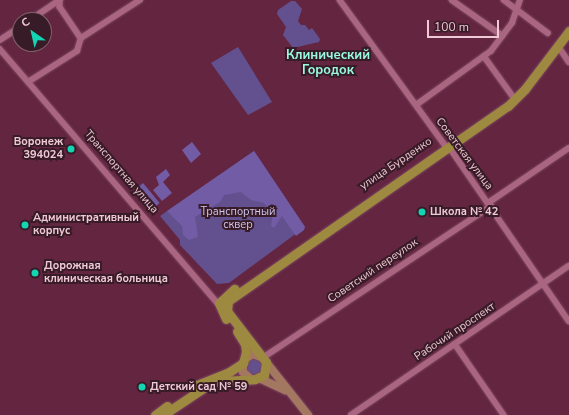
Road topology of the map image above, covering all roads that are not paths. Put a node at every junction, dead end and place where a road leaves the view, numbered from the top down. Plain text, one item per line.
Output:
1 (60, 0) edge
2 (140, 0) edge
3 (340, 0) edge
4 (452, 0) edge
5 (504, 0) edge
6 (520, 0) edge
7 (516, 10) junction
8 (42, 12) edge
9 (569, 23) edge
10 (569, 31) edge
11 (12, 32) edge
12 (548, 33) dead end
13 (503, 36) junction
14 (81, 38) junction
15 (0, 40) edge
16 (559, 47) junction
17 (0, 49) edge
18 (484, 56) junction
19 (569, 62) edge
20 (28, 82) junction
21 (512, 95) junction
22 (416, 105) junction
23 (448, 147) junction
24 (569, 148) edge
25 (490, 204) junction
26 (569, 266) edge
27 (544, 284) junction
28 (222, 307) junction
29 (569, 321) edge
30 (455, 344) junction
31 (266, 359) junction
32 (244, 361) junction
33 (250, 378) junction
34 (259, 378) junction
35 (288, 391) junction
36 (155, 415) edge
37 (163, 415) edge
38 (308, 415) edge
39 (352, 415) edge
40 (504, 415) edge

1 - 8 street
1 - 14 street
2 - 14 street
3 - 22 street, Советская улица
4 - 13 street
5 - 7 street
6 - 7 street
7 - 12 street
7 - 13 street
9 - 21 main road, улица Бурденко
10 - 16 main road, улица Бурденко
11 - 15 street
13 - 18 street
14 - 20 street
16 - 19 street
16 - 23 main road, улица Бурденко
17 - 20 street, Транспортная улица
18 - 21 street
18 - 22 street
20 - 28 street, Транспортная улица
21 - 23 main road, улица Бурденко
22 - 23 street, Советская улица
23 - 25 street, Советская улица
23 - 28 main road, улица Бурденко
24 - 25 street, Советский переулок
25 - 27 street, Советская улица
25 - 31 street, Советский переулок
26 - 27 street, Рабочий проспект
27 - 29 street, Советская улица
27 - 30 street, Рабочий проспект
28 - 31 main road
28 - 32 main road
30 - 39 street, Рабочий проспект
30 - 40 street
31 - 32 main road
31 - 34 main road
31 - 35 main road
32 - 33 main road
32 - 36 main road
33 - 34 main road
33 - 37 main road
34 - 35 main road
35 - 38 main road

